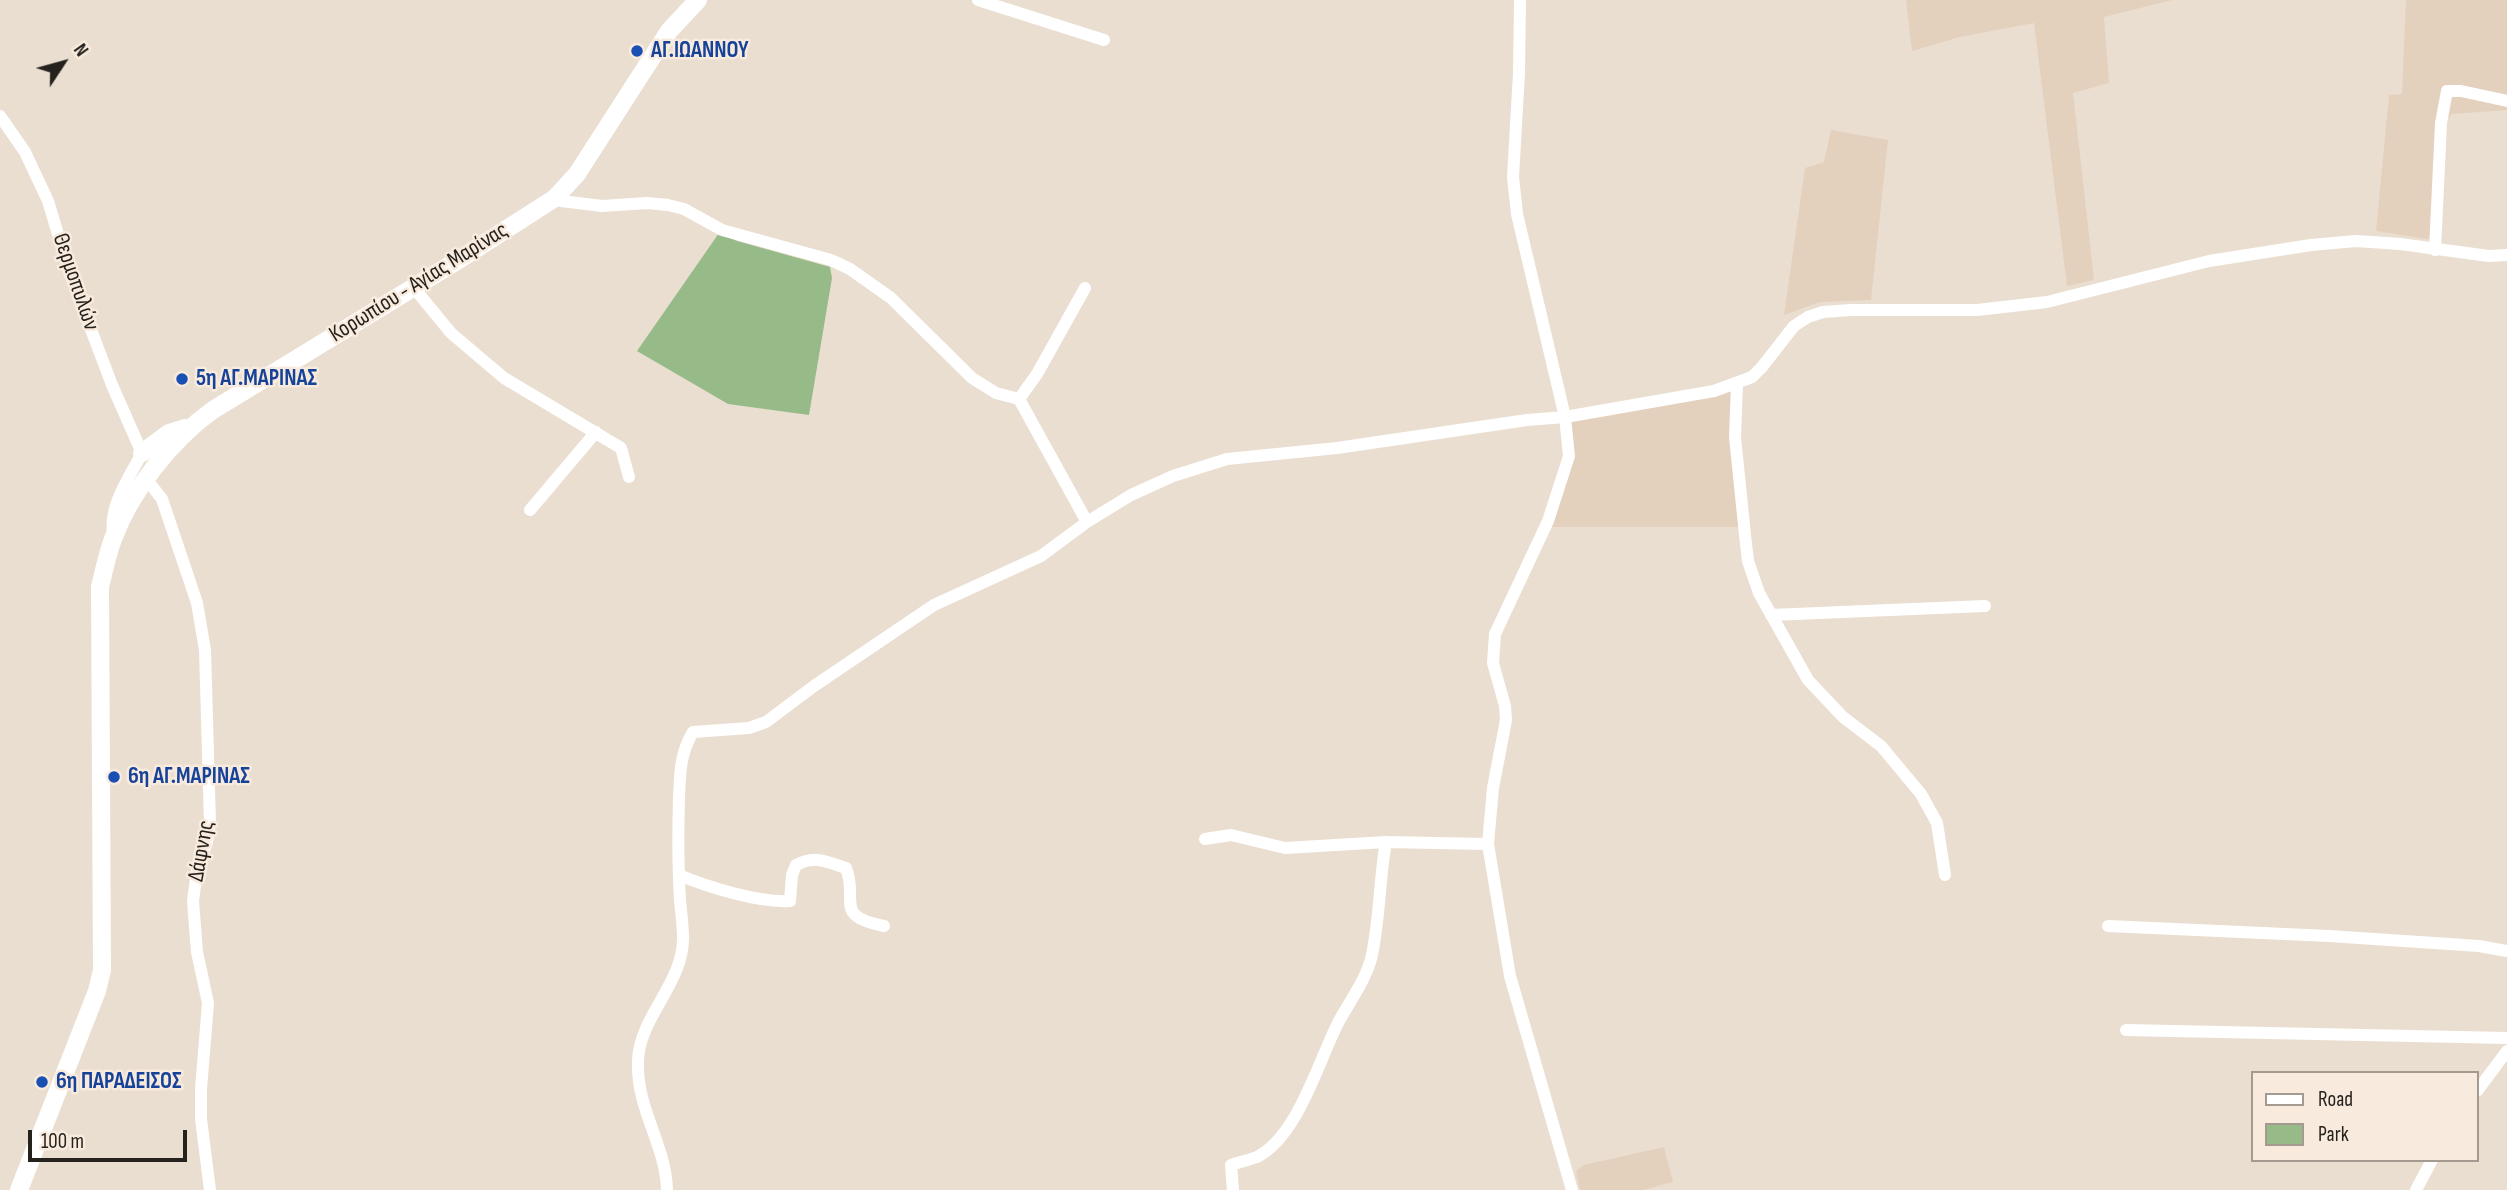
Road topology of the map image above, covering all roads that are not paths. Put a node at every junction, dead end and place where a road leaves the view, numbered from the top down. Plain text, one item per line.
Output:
1 (698, 0) edge
2 (978, 0) edge
3 (1520, 0) edge
4 (1104, 40) dead end
5 (2507, 101) edge
6 (0, 116) edge
7 (555, 198) junction
8 (2435, 250) junction
9 (2507, 255) edge
10 (414, 288) junction
11 (1085, 288) dead end
12 (1737, 384) junction
13 (1019, 399) junction
14 (1565, 417) junction
15 (192, 426) junction
16 (596, 432) junction
17 (142, 453) junction
18 (629, 477) dead end
19 (146, 480) junction
20 (530, 510) dead end
21 (1087, 522) junction
22 (113, 538) junction
23 (1985, 606) dead end
24 (1771, 615) junction
25 (1205, 839) dead end
26 (1386, 842) junction
27 (1488, 844) junction
28 (679, 875) junction
29 (1945, 875) dead end
30 (884, 926) dead end
31 (2108, 926) dead end
32 (2507, 951) edge
33 (2126, 1030) dead end
34 (2507, 1038) edge
35 (2507, 1051) edge
36 (2479, 1088) edge
37 (2431, 1162) edge
38 (19, 1190) edge
39 (210, 1190) edge
40 (667, 1190) edge
41 (1233, 1190) edge
42 (1572, 1190) edge
43 (2416, 1190) edge

1 - 7 main road, Κορωπίου - Αγίας Μαρίνας
2 - 4 street
3 - 14 street
5 - 8 street
6 - 17 street, Θερμοπυλών
7 - 10 main road, Κορωπίου - Αγίας Μαρίνας
7 - 13 street
8 - 9 street
8 - 12 street
10 - 15 main road, Κορωπίου - Αγίας Μαρίνας
10 - 16 street
11 - 13 street
12 - 14 street
12 - 24 street
13 - 21 street
14 - 21 street
14 - 27 street
15 - 17 main road
15 - 19 main road, Κορωπίου - Αγίας Μαρίνας
16 - 18 street
16 - 20 street
17 - 22 street
19 - 22 main road, Κορωπίου - Αγίας Μαρίνας
19 - 39 street, Δάφνης
21 - 28 street
22 - 38 main road, Κορωπίου - Αγίας Μαρίνας
23 - 24 street
24 - 29 street
25 - 26 street
26 - 27 street
26 - 41 street
27 - 42 street
28 - 30 street
28 - 40 street
31 - 32 street
33 - 34 street
35 - 36 street
37 - 43 street

